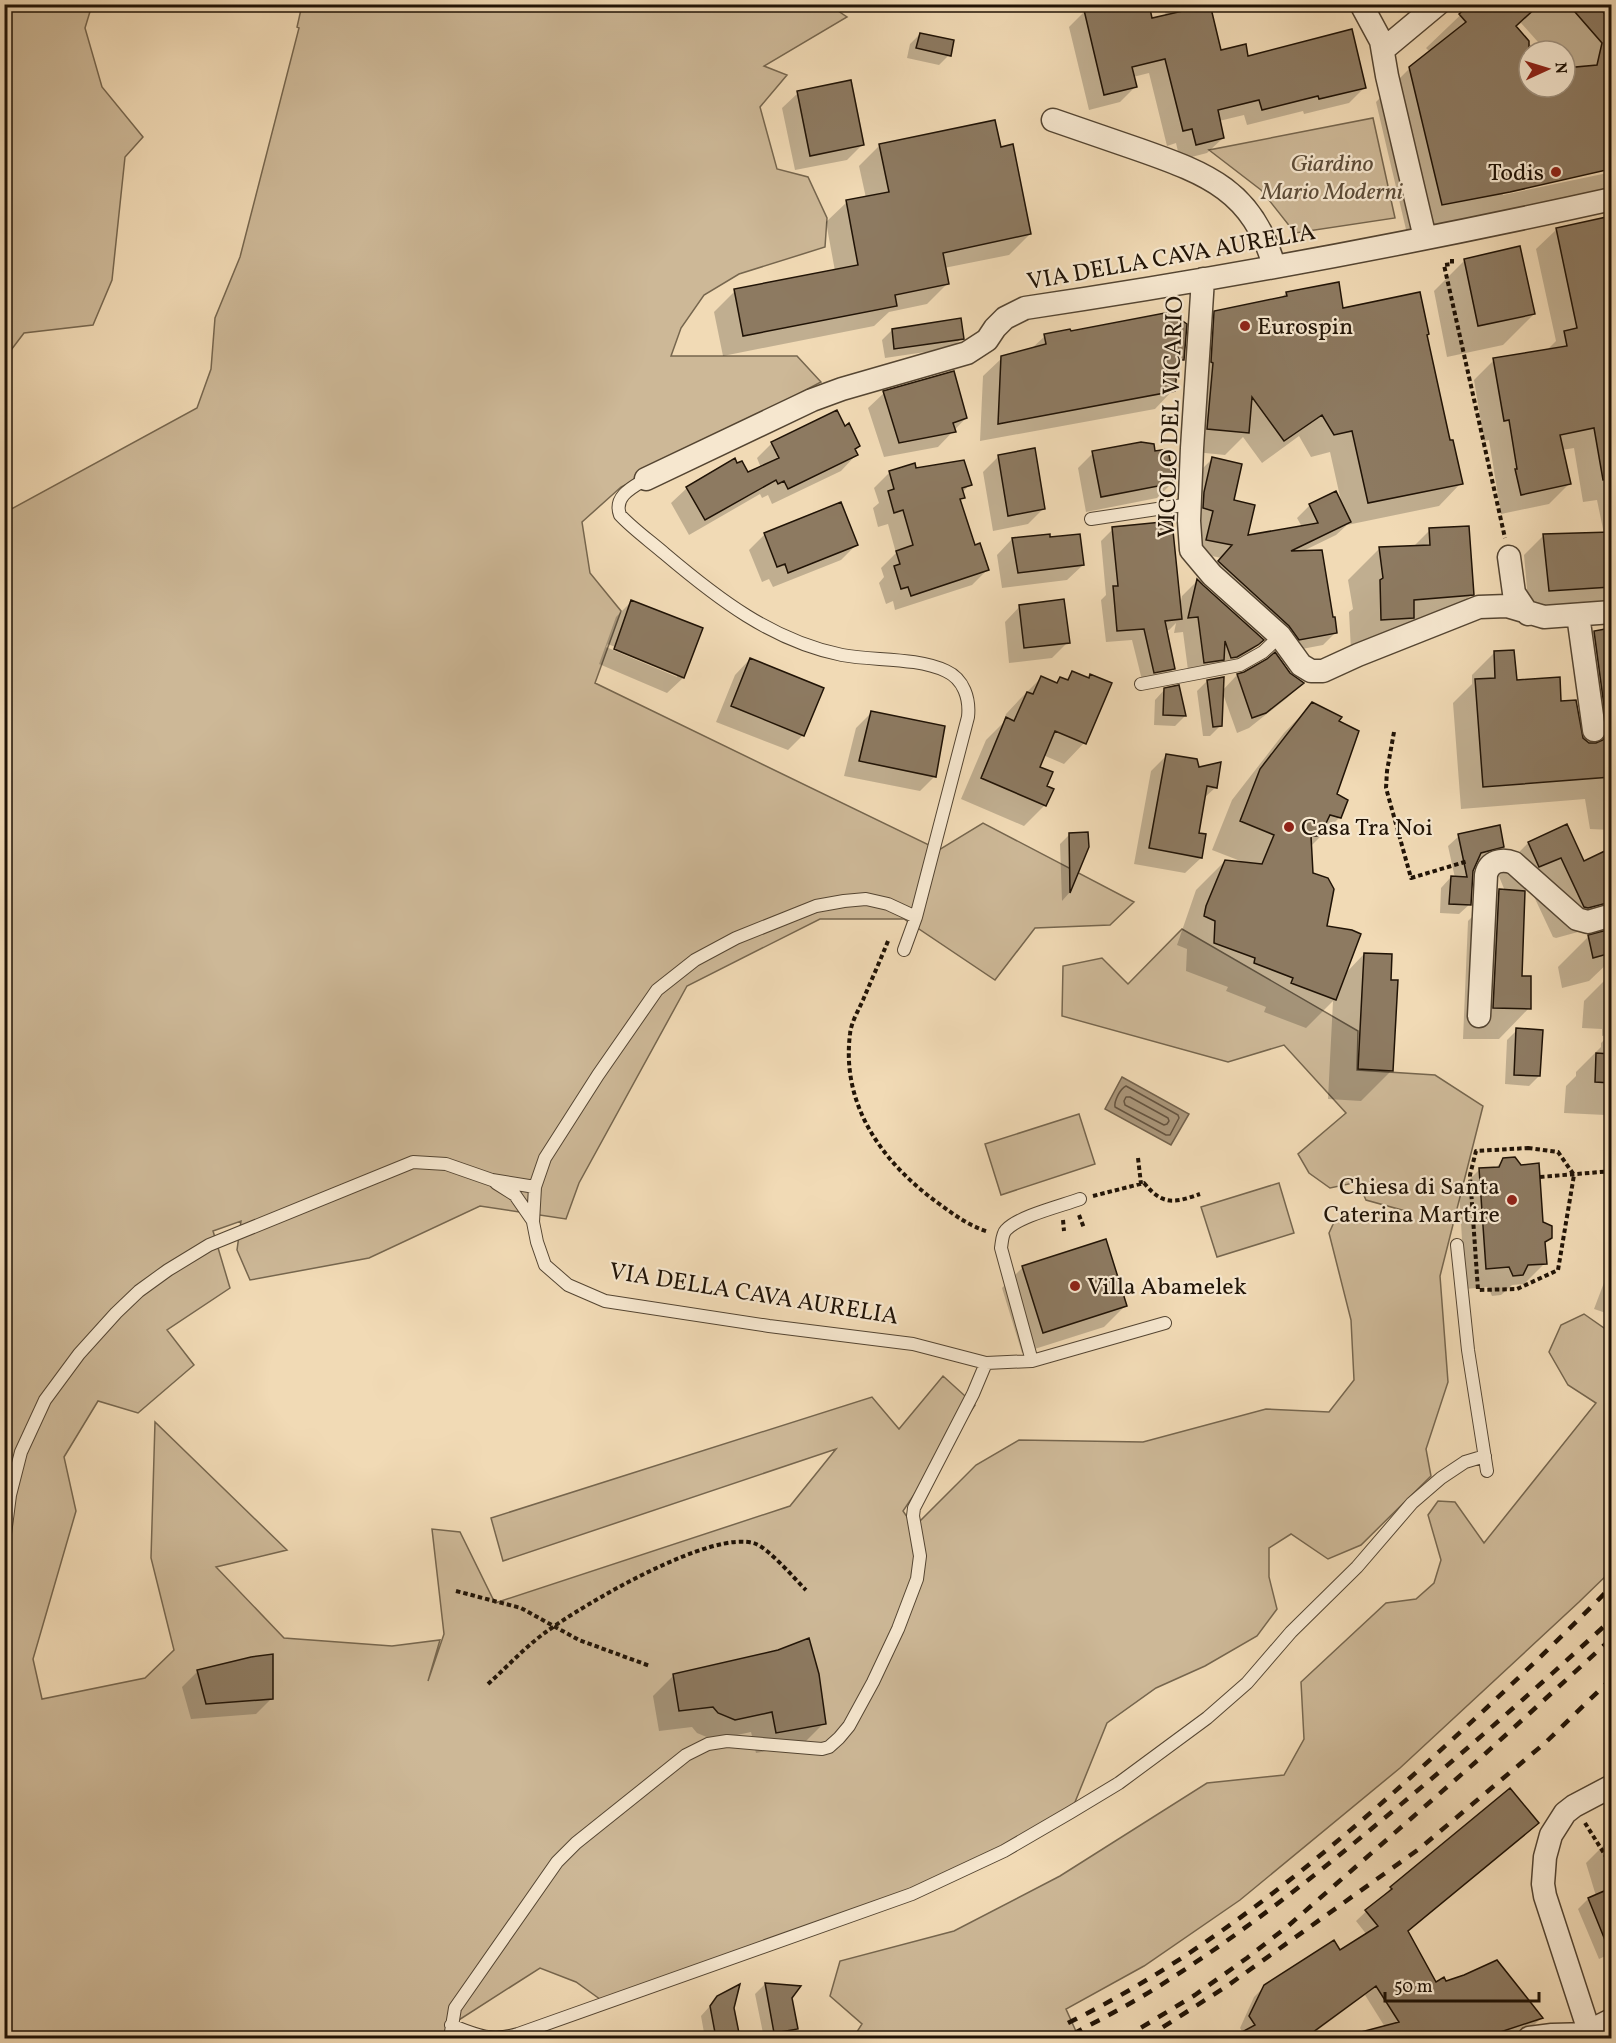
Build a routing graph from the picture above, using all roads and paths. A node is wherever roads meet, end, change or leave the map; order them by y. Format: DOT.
graph roads {
  1 [pos="1361,4"];
  2 [pos="1438,4"];
  3 [pos="1384,49"];
  4 [pos="1053,120"];
  5 [pos="1611,199"];
  6 [pos="1425,238"];
  7 [pos="1452,259"];
  8 [pos="1274,266"];
  9 [pos="1203,279"];
  10 [pos="646,478"];
  11 [pos="1190,504"];
  12 [pos="1091,519"];
  13 [pos="1504,534"];
  14 [pos="1509,557"];
  15 [pos="1611,612"];
  16 [pos="1528,614"];
  17 [pos="1578,615"];
  18 [pos="1280,636"];
  19 [pos="1141,684"];
  20 [pos="1594,730"];
  21 [pos="1394,732"];
  22 [pos="1469,861"];
  23 [pos="900,910"];
  24 [pos="1611,915"];
  25 [pos="916,917"];
  26 [pos="904,950"];
  27 [pos="1479,1016"];
  28 [pos="1138,1158"];
  29 [pos="1611,1171"];
  30 [pos="1574,1175"];
  31 [pos="1540,1178"];
  32 [pos="492,1180"];
  33 [pos="1141,1184"];
  34 [pos="535,1187"];
  35 [pos="1200,1194"];
  36 [pos="1080,1199"];
  37 [pos="1063,1219"];
  38 [pos="1080,1220"];
  39 [pos="533,1222"];
  40 [pos="1084,1228"];
  41 [pos="1064,1231"];
  42 [pos="1002,1236"];
  43 [pos="1457,1245"];
  44 [pos="1165,1323"];
  45 [pos="1032,1361"];
  46 [pos="986,1363"];
  47 [pos="1485,1456"];
  48 [pos="1487,1471"];
  49 [pos="4,1542"];
  50 [pos="806,1590"];
  51 [pos="456,1591"];
  52 [pos="553,1627"];
  53 [pos="650,1666"];
  54 [pos="488,1684"];
  55 [pos="1611,1786"];
  56 [pos="1592,1816"];
  57 [pos="1611,1866"];
  58 [pos="451,2025"];
  59 [pos="1594,2033"];
  60 [pos="450,2038"];
  61 [pos="1529,2038"];
  1 -- 3 [label="street"];
  2 -- 3 [label="street"];
  3 -- 6 [label="street"];
  4 -- 8 [label="street"];
  5 -- 6 [label="street, VIA DELLA CAVA AURELIA"];
  6 -- 8 [label="street, VIA DELLA CAVA AURELIA"];
  7 -- 13 [label="path"];
  8 -- 9 [label="street, VIA DELLA CAVA AURELIA"];
  9 -- 10 [label="street, VIA DELLA CAVA AURELIA"];
  9 -- 11 [label="street, VICOLO DEL VICARIO"];
  10 -- 25 [label="lane, VIA DELLA CAVA AURELIA"];
  11 -- 12 [label="lane"];
  11 -- 18 [label="street, VICOLO DEL VICARIO"];
  14 -- 16 [label="street"];
  15 -- 17 [label="street, VICOLO DEL VICARIO"];
  16 -- 17 [label="street, VICOLO DEL VICARIO"];
  16 -- 18 [label="street, VICOLO DEL VICARIO"];
  17 -- 20 [label="street"];
  18 -- 19 [label="lane"];
  21 -- 22 [label="path"];
  23 -- 25 [label="lane, VIA DELLA CAVA AURELIA"];
  23 -- 34 [label="lane, VIA DELLA CAVA AURELIA"];
  23 -- 42 [label="path"];
  24 -- 27 [label="street"];
  25 -- 26 [label="lane"];
  28 -- 33 [label="path"];
  29 -- 30 [label="path"];
  30 -- 30 [label="path"];
  30 -- 31 [label="path"];
  32 -- 34 [label="lane"];
  32 -- 39 [label="lane"];
  32 -- 49 [label="lane"];
  33 -- 35 [label="path"];
  33 -- 36 [label="path"];
  34 -- 39 [label="lane, VIA DELLA CAVA AURELIA"];
  36 -- 42 [label="lane"];
  37 -- 41 [label="path"];
  38 -- 40 [label="path"];
  39 -- 46 [label="lane, VIA DELLA CAVA AURELIA"];
  42 -- 45 [label="lane"];
  43 -- 47 [label="lane"];
  44 -- 45 [label="lane, VIA DELLA CAVA AURELIA"];
  45 -- 46 [label="lane, VIA DELLA CAVA AURELIA"];
  46 -- 58 [label="lane"];
  47 -- 48 [label="lane"];
  47 -- 58 [label="lane"];
  50 -- 52 [label="path"];
  51 -- 52 [label="path"];
  52 -- 53 [label="path"];
  52 -- 54 [label="path"];
  55 -- 59 [label="street"];
  56 -- 57 [label="path"];
  58 -- 60 [label="lane"];
  59 -- 61 [label="street"];
}
